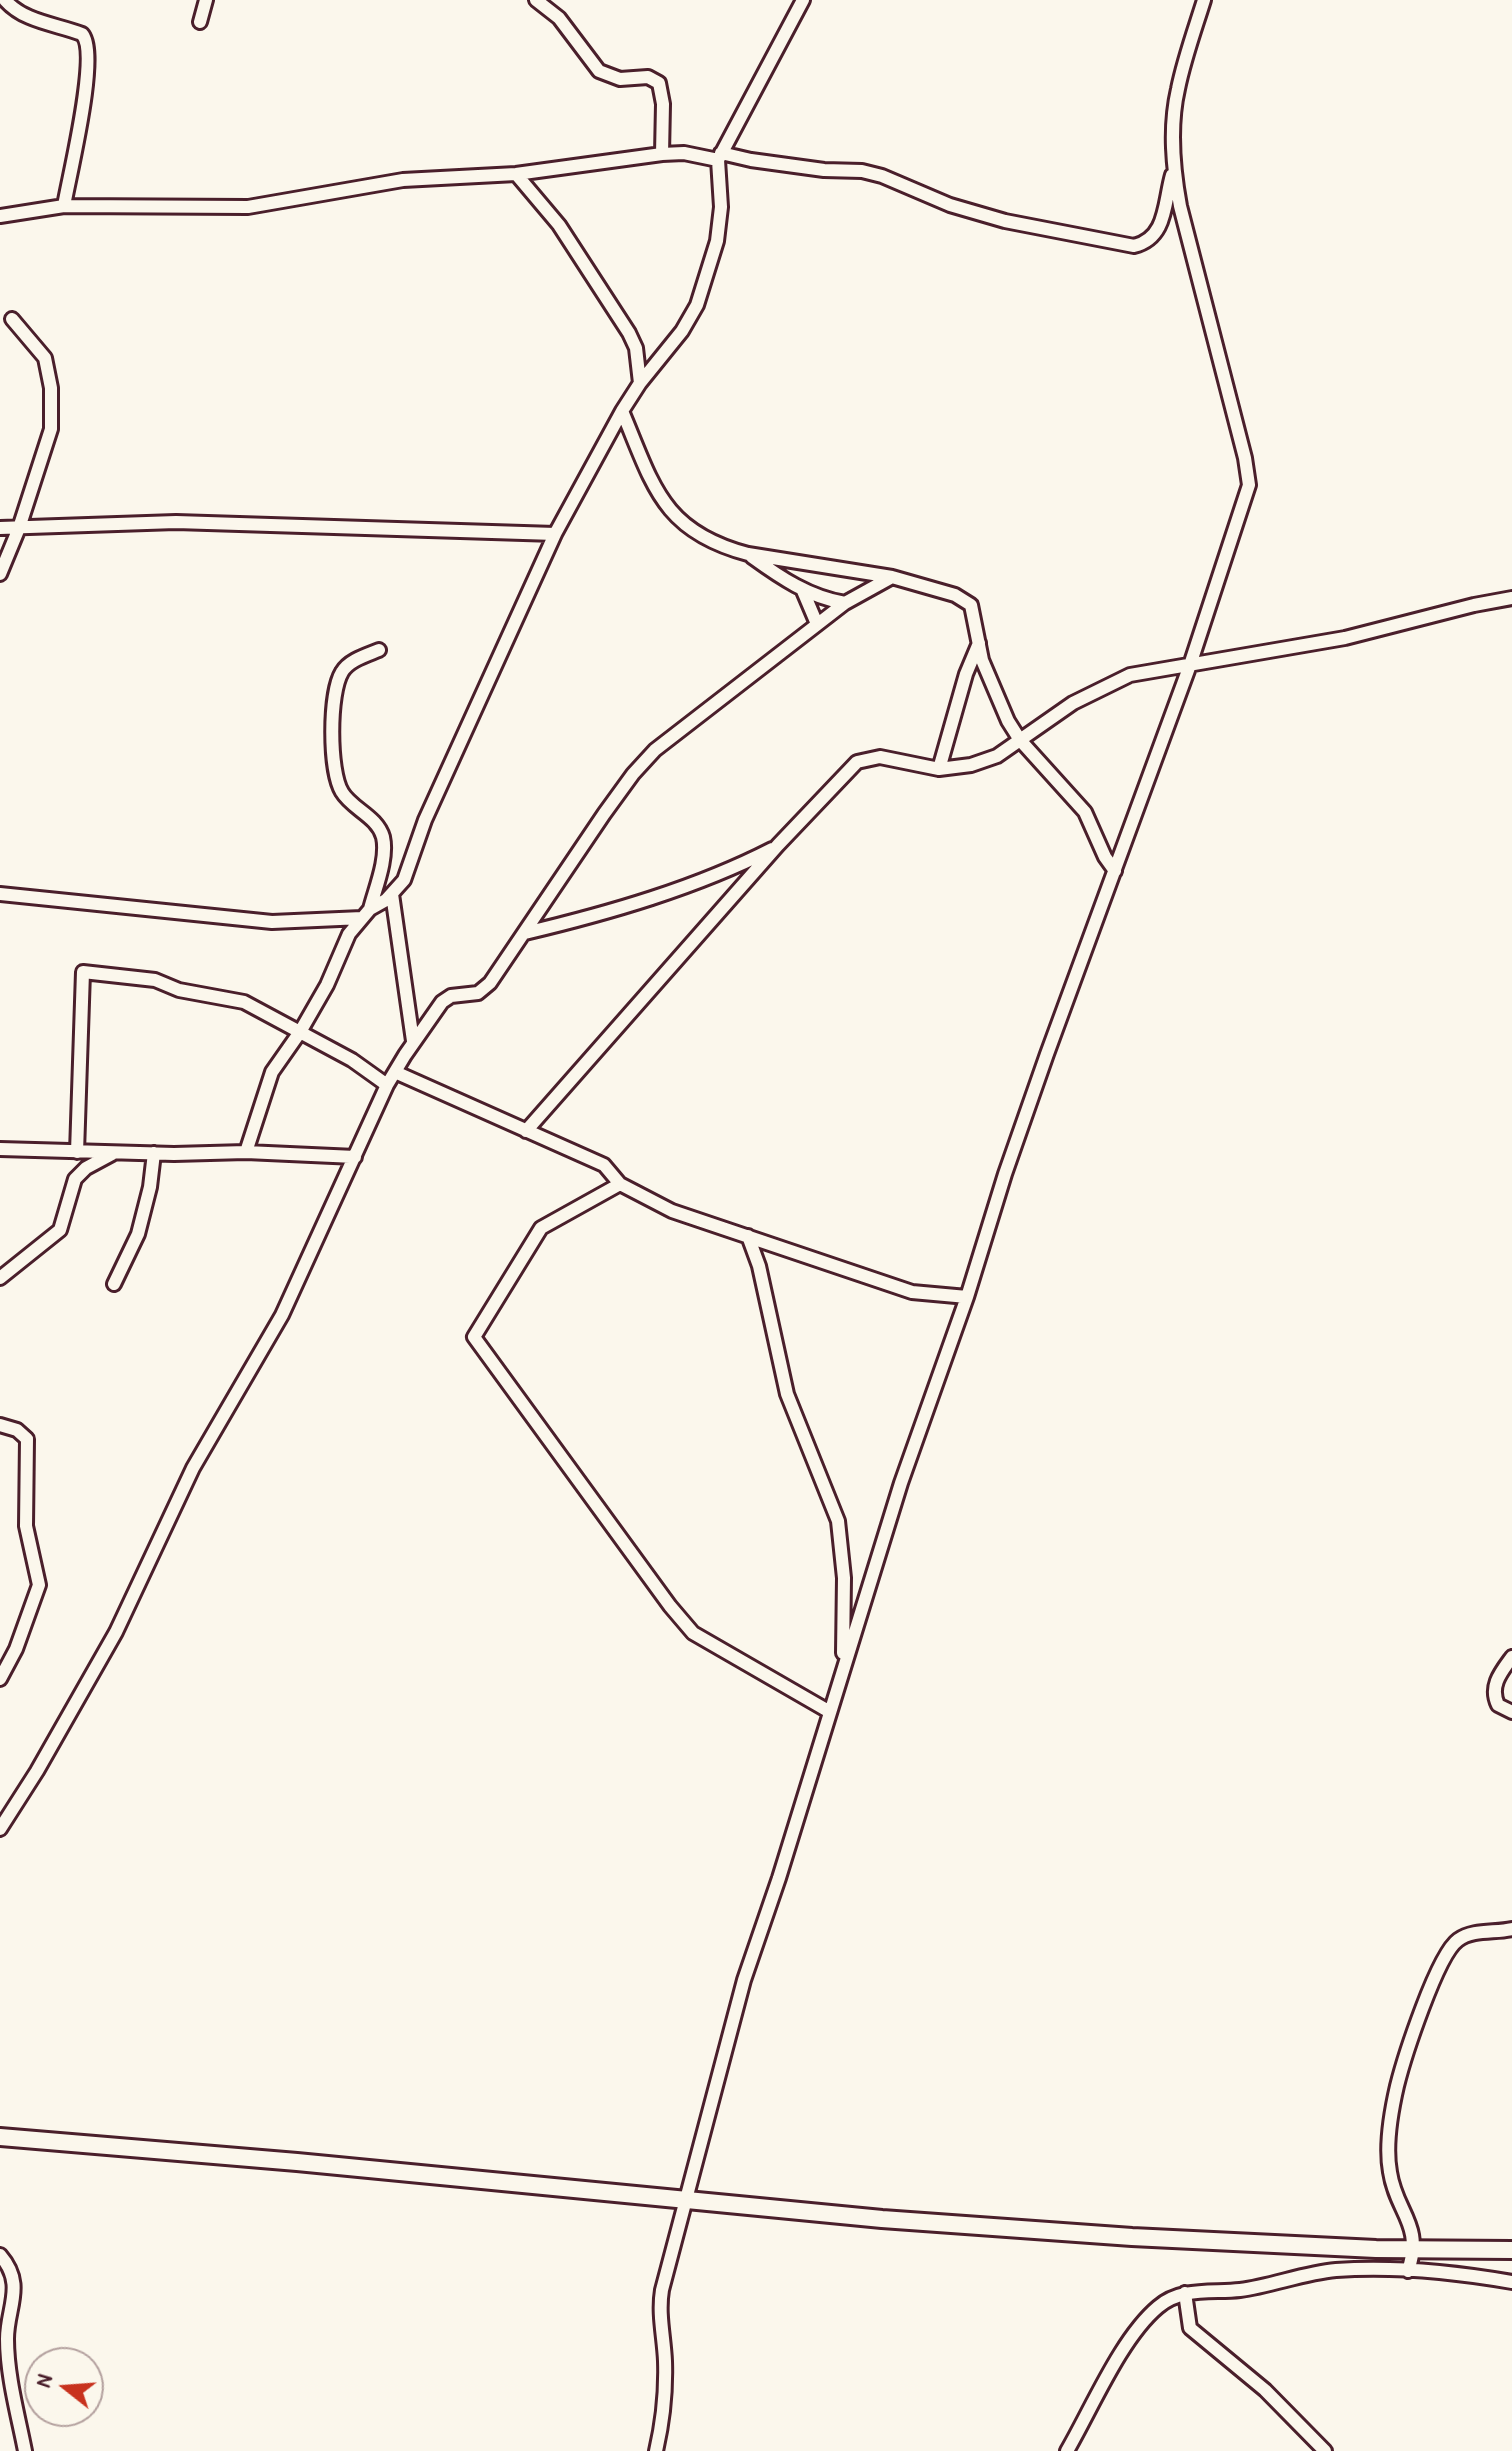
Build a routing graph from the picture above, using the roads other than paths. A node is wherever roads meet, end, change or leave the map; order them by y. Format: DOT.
graph roads {
  1 [pos="5,0"];
  2 [pos="206,0"];
  3 [pos="536,0"];
  4 [pos="803,0"];
  5 [pos="1204,0"];
  6 [pos="200,22"];
  7 [pos="662,154"];
  8 [pos="719,156"];
  9 [pos="1174,169"];
  10 [pos="516,174"];
  11 [pos="64,206"];
  12 [pos="0,216"];
  13 [pos="12,319"];
  14 [pos="640,383"];
  15 [pos="622,411"];
  16 [pos="0,528"];
  17 [pos="19,528"];
  18 [pos="555,534"];
  19 [pos="748,554"];
  20 [pos="0,574"];
  21 [pos="892,577"];
  22 [pos="803,591"];
  23 [pos="1512,598"];
  24 [pos="845,603"];
  25 [pos="817,624"];
  26 [pos="979,642"];
  27 [pos="379,650"];
  28 [pos="1190,665"];
  29 [pos="1020,740"];
  30 [pos="939,769"];
  31 [pos="778,845"];
  32 [pos="1115,871"];
  33 [pos="0,894"];
  34 [pos="392,894"];
  35 [pos="366,914"];
  36 [pos="525,933"];
  37 [pos="300,1032"];
  38 [pos="413,1041"];
  39 [pos="395,1072"];
  40 [pos="387,1085"];
  41 [pos="526,1131"];
  42 [pos="0,1149"];
  43 [pos="77,1152"];
  44 [pos="115,1152"];
  45 [pos="246,1152"];
  46 [pos="154,1153"];
  47 [pos="355,1157"];
  48 [pos="620,1184"];
  49 [pos="748,1236"];
  50 [pos="0,1278"];
  51 [pos="114,1284"];
  52 [pos="967,1297"];
  53 [pos="0,1425"];
  54 [pos="1512,1657"];
  55 [pos="842,1672"];
  56 [pos="0,1679"];
  57 [pos="830,1712"];
  58 [pos="1512,1712"];
  59 [pos="0,1829"];
  60 [pos="1512,1929"];
  61 [pos="0,2137"];
  62 [pos="687,2199"];
  63 [pos="1414,2250"];
  64 [pos="1512,2250"];
  65 [pos="0,2255"];
  66 [pos="1408,2271"];
  67 [pos="1512,2282"];
  68 [pos="1185,2293"];
  69 [pos="3,2339"];
  70 [pos="25,2451"];
  71 [pos="656,2451"];
  72 [pos="1067,2451"];
  73 [pos="1325,2451"];
  1 -- 11 [label="street"];
  2 -- 6 [label="street"];
  3 -- 7 [label="street"];
  4 -- 8 [label="street"];
  5 -- 9 [label="street"];
  7 -- 8 [label="street"];
  7 -- 10 [label="street"];
  8 -- 9 [label="street"];
  8 -- 14 [label="street"];
  9 -- 28 [label="street"];
  10 -- 11 [label="street"];
  10 -- 14 [label="street"];
  11 -- 12 [label="street"];
  13 -- 17 [label="street"];
  14 -- 15 [label="street"];
  15 -- 18 [label="street"];
  15 -- 19 [label="street"];
  16 -- 17 [label="street"];
  17 -- 18 [label="street"];
  17 -- 20 [label="street"];
  18 -- 34 [label="street"];
  19 -- 21 [label="street"];
  19 -- 22 [label="street"];
  21 -- 24 [label="street"];
  21 -- 26 [label="street"];
  22 -- 24 [label="street"];
  22 -- 25 [label="street"];
  23 -- 28 [label="street"];
  24 -- 25 [label="street"];
  25 -- 36 [label="street"];
  26 -- 29 [label="street"];
  26 -- 30 [label="street"];
  27 -- 35 [label="street"];
  28 -- 29 [label="street"];
  28 -- 32 [label="street"];
  29 -- 30 [label="street"];
  29 -- 32 [label="street"];
  30 -- 31 [label="street"];
  31 -- 36 [label="street"];
  31 -- 41 [label="street"];
  32 -- 52 [label="street"];
  33 -- 35 [label="street"];
  34 -- 35 [label="street"];
  34 -- 38 [label="street"];
  35 -- 37 [label="street"];
  36 -- 38 [label="street"];
  37 -- 40 [label="street"];
  37 -- 43 [label="street"];
  37 -- 45 [label="street"];
  38 -- 39 [label="street"];
  39 -- 40 [label="street"];
  39 -- 41 [label="street"];
  40 -- 47 [label="street"];
  41 -- 48 [label="street"];
  42 -- 43 [label="street"];
  43 -- 44 [label="street"];
  44 -- 46 [label="street"];
  44 -- 50 [label="street"];
  45 -- 46 [label="street"];
  45 -- 47 [label="street"];
  46 -- 51 [label="street"];
  47 -- 59 [label="street"];
  48 -- 49 [label="street"];
  48 -- 57 [label="street"];
  49 -- 52 [label="street"];
  49 -- 55 [label="street"];
  52 -- 55 [label="street"];
  53 -- 56 [label="street"];
  54 -- 58 [label="street"];
  55 -- 57 [label="street"];
  57 -- 62 [label="street"];
  60 -- 63 [label="street"];
  61 -- 62 [label="street"];
  62 -- 63 [label="street"];
  62 -- 71 [label="street"];
  63 -- 64 [label="street"];
  63 -- 66 [label="street"];
  65 -- 69 [label="street"];
  66 -- 67 [label="street"];
  66 -- 68 [label="street"];
  68 -- 72 [label="street"];
  68 -- 73 [label="street"];
  69 -- 70 [label="street"];
}
